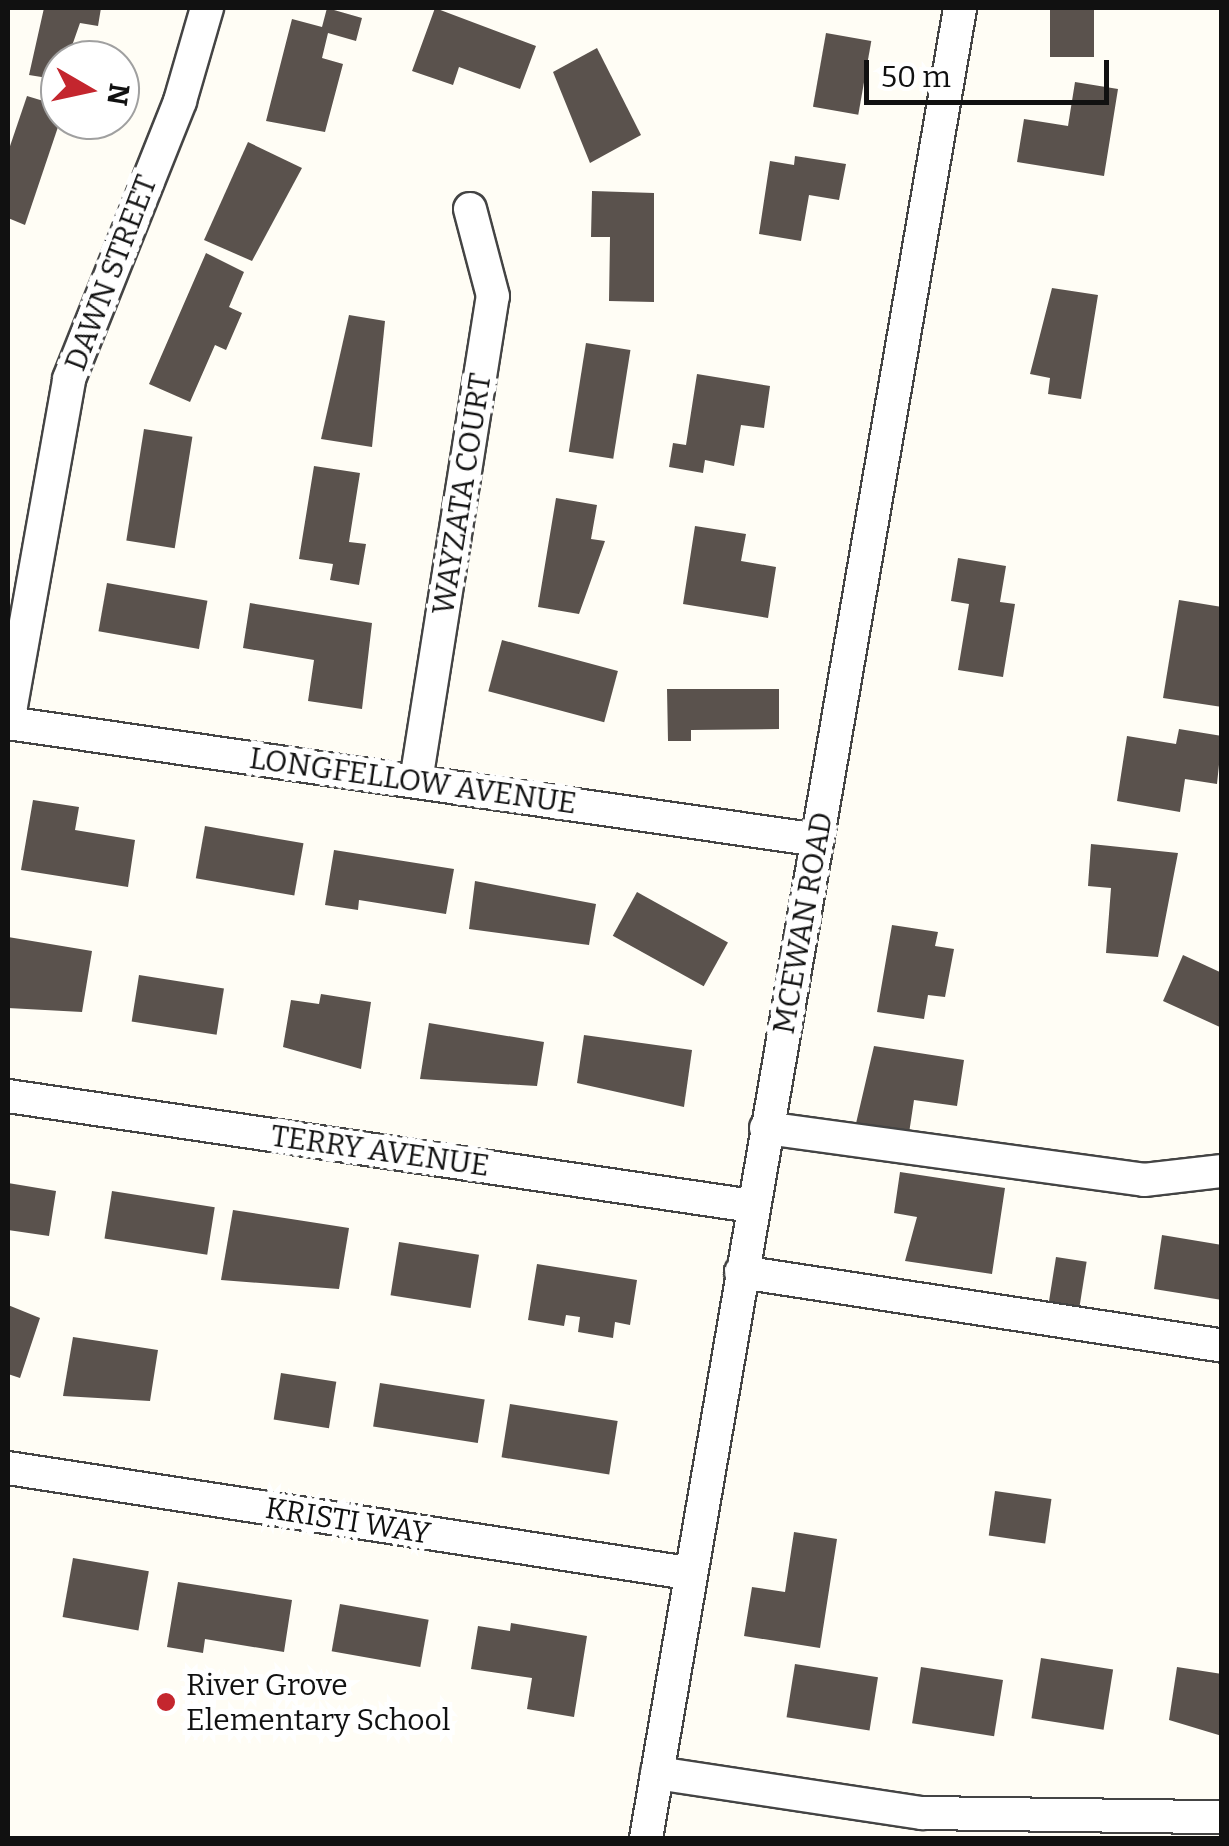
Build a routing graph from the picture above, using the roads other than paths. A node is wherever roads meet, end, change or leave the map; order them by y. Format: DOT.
graph roads {
  1 [pos="207,8"];
  2 [pos="960,8"];
  3 [pos="470,208"];
  4 [pos="8,723"];
  5 [pos="416,781"];
  6 [pos="818,840"];
  7 [pos="8,1096"];
  8 [pos="766,1128"];
  9 [pos="1222,1171"];
  10 [pos="752,1206"];
  11 [pos="741,1272"];
  12 [pos="1222,1346"];
  13 [pos="8,1468"];
  14 [pos="688,1573"];
  15 [pos="657,1773"];
  16 [pos="1222,1818"];
  17 [pos="646,1838"];
  1 -- 4 [label="street, DAWN STREET"];
  2 -- 6 [label="street, MCEWAN ROAD"];
  3 -- 5 [label="street, WAYZATA COURT"];
  4 -- 5 [label="street, LONGFELLOW AVENUE"];
  5 -- 6 [label="street, LONGFELLOW AVENUE"];
  6 -- 8 [label="street, MCEWAN ROAD"];
  7 -- 10 [label="street, TERRY AVENUE"];
  8 -- 9 [label="street"];
  8 -- 10 [label="street, MCEWAN ROAD"];
  10 -- 11 [label="street, MCEWAN ROAD"];
  11 -- 12 [label="street"];
  11 -- 14 [label="street, MCEWAN ROAD"];
  13 -- 14 [label="street, KRISTI WAY"];
  14 -- 15 [label="street, MCEWAN ROAD"];
  15 -- 16 [label="street"];
  15 -- 17 [label="street, MCEWAN ROAD"];
}
